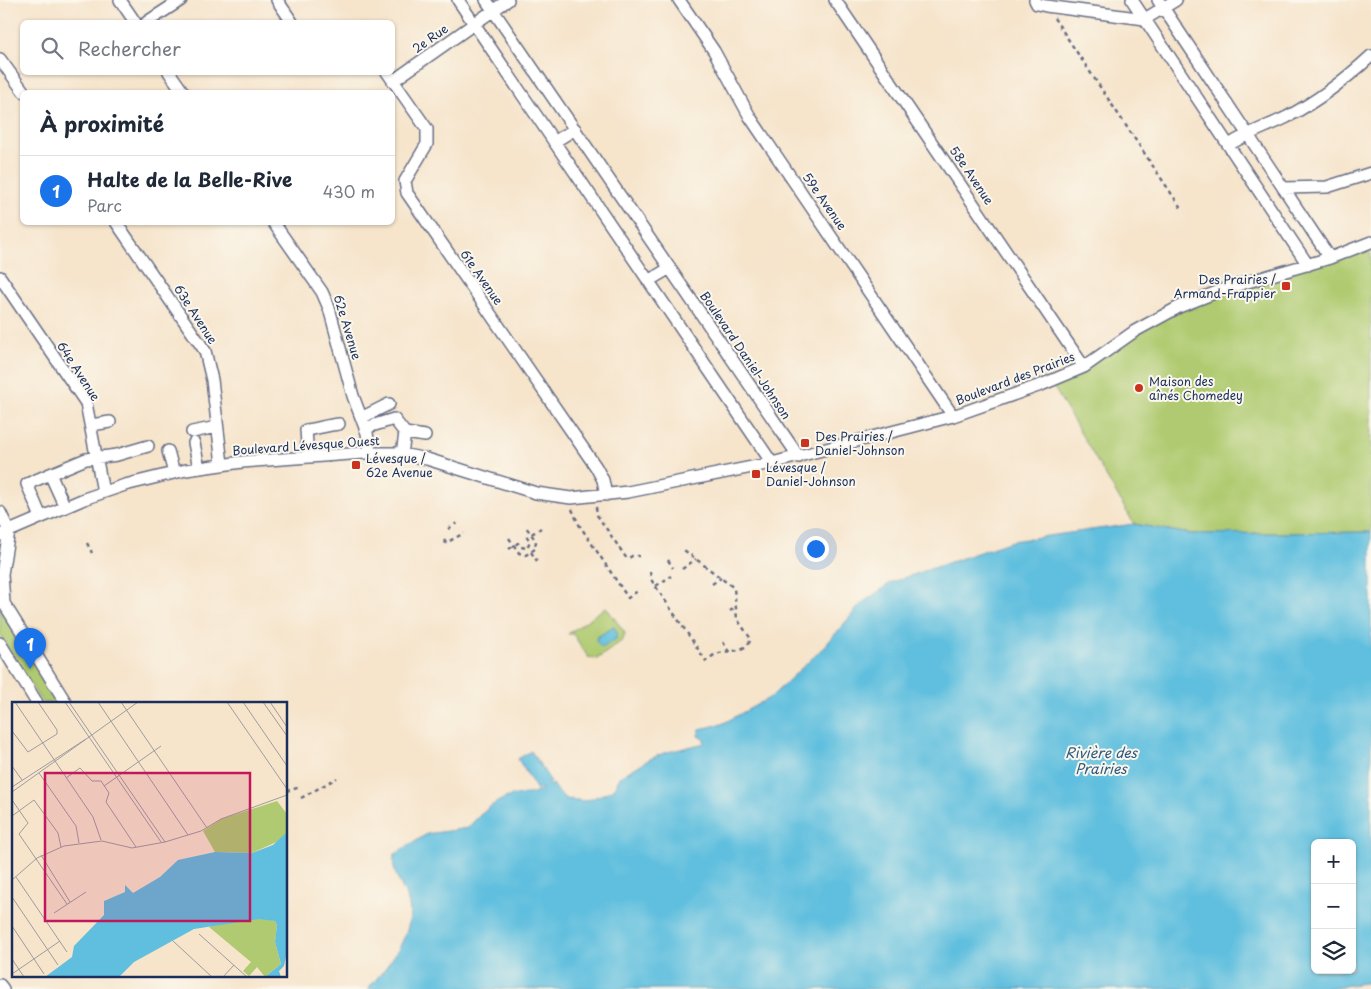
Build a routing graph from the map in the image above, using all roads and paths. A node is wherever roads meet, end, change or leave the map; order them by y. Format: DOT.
graph roads {
  1 [pos="120,0"];
  2 [pos="181,0"];
  3 [pos="277,0"];
  4 [pos="458,0"];
  5 [pos="486,0"];
  6 [pos="508,0"];
  7 [pos="679,0"];
  8 [pos="835,0"];
  9 [pos="1035,0"];
  10 [pos="1132,0"];
  11 [pos="1176,0"];
  12 [pos="1161,4"];
  13 [pos="1046,6"];
  14 [pos="493,10"];
  15 [pos="1145,19"];
  16 [pos="134,20"];
  17 [pos="150,20"];
  18 [pos="291,20"];
  19 [pos="474,24"];
  20 [pos="1371,56"];
  21 [pos="0,59"];
  22 [pos="395,74"];
  23 [pos="171,75"];
  24 [pos="390,77"];
  25 [pos="23,90"];
  26 [pos="182,90"];
  27 [pos="575,130"];
  28 [pos="1247,133"];
  29 [pos="554,142"];
  30 [pos="1229,146"];
  31 [pos="1371,173"];
  32 [pos="1283,188"];
  33 [pos="1181,208"];
  34 [pos="118,225"];
  35 [pos="275,225"];
  36 [pos="1371,242"];
  37 [pos="1330,258"];
  38 [pos="1308,265"];
  39 [pos="670,268"];
  40 [pos="0,278"];
  41 [pos="648,281"];
  42 [pos="1084,367"];
  43 [pos="389,404"];
  44 [pos="953,416"];
  45 [pos="110,422"];
  46 [pos="363,423"];
  47 [pos="339,424"];
  48 [pos="91,425"];
  49 [pos="217,428"];
  50 [pos="405,433"];
  51 [pos="425,436"];
  52 [pos="148,446"];
  53 [pos="168,452"];
  54 [pos="370,452"];
  55 [pos="402,454"];
  56 [pos="95,457"];
  57 [pos="308,457"];
  58 [pos="799,457"];
  59 [pos="772,463"];
  60 [pos="222,464"];
  61 [pos="199,468"];
  62 [pos="174,472"];
  63 [pos="50,474"];
  64 [pos="678,481"];
  65 [pos="103,492"];
  66 [pos="606,495"];
  67 [pos="65,507"];
  68 [pos="596,507"];
  69 [pos="571,508"];
  70 [pos="0,512"];
  71 [pos="41,518"];
  72 [pos="457,523"];
  73 [pos="526,527"];
  74 [pos="541,528"];
  75 [pos="448,529"];
  76 [pos="5,533"];
  77 [pos="464,533"];
  78 [pos="532,534"];
  79 [pos="509,538"];
  80 [pos="444,540"];
  81 [pos="87,543"];
  82 [pos="514,546"];
  83 [pos="509,549"];
  84 [pos="684,550"];
  85 [pos="530,552"];
  86 [pos="92,553"];
  87 [pos="639,556"];
  88 [pos="696,559"];
  89 [pos="668,560"];
  90 [pos="537,561"];
  91 [pos="673,568"];
  92 [pos="682,569"];
  93 [pos="650,572"];
  94 [pos="671,576"];
  95 [pos="721,578"];
  96 [pos="712,584"];
  97 [pos="656,586"];
  98 [pos="639,590"];
  99 [pos="2,600"];
  100 [pos="736,607"];
  101 [pos="730,611"];
  102 [pos="723,642"];
  103 [pos="0,643"];
  104 [pos="704,649"];
  105 [pos="700,652"];
  106 [pos="729,652"];
  107 [pos="36,702"];
  108 [pos="65,702"];
  109 [pos="337,778"];
  110 [pos="301,787"];
  111 [pos="288,790"];
  112 [pos="302,798"];
  113 [pos="0,985"];
  114 [pos="2,989"];
  1 -- 16 [label="street"];
  2 -- 17 [label="street"];
  3 -- 18 [label="street"];
  4 -- 19 [label="street"];
  5 -- 14 [label="street, Boulevard Daniel-Johnson"];
  6 -- 14 [label="street, 2e Rue"];
  7 -- 44 [label="street, 59e Avenue"];
  8 -- 42 [label="street, 58e Avenue"];
  9 -- 13 [label="street"];
  10 -- 15 [label="street"];
  11 -- 12 [label="street"];
  12 -- 15 [label="street"];
  12 -- 28 [label="street"];
  13 -- 15 [label="street"];
  13 -- 33 [label="path"];
  14 -- 19 [label="street, 2e Rue"];
  14 -- 27 [label="street, Boulevard Daniel-Johnson"];
  15 -- 30 [label="street"];
  19 -- 22 [label="street, 2e Rue"];
  19 -- 29 [label="street"];
  20 -- 28 [label="street"];
  21 -- 25 [label="street"];
  23 -- 26 [label="street"];
  24 -- 66 [label="street, 61e Avenue"];
  27 -- 29 [label="street"];
  27 -- 39 [label="street, Boulevard Daniel-Johnson"];
  28 -- 30 [label="street"];
  28 -- 32 [label="street"];
  29 -- 41 [label="street"];
  30 -- 38 [label="street"];
  31 -- 32 [label="street"];
  32 -- 37 [label="street"];
  34 -- 49 [label="street, 63e Avenue"];
  35 -- 46 [label="street, 62e Avenue"];
  36 -- 37 [label="street, Boulevard des Prairies"];
  37 -- 38 [label="street, Boulevard des Prairies"];
  38 -- 42 [label="street, Boulevard des Prairies"];
  39 -- 41 [label="street"];
  39 -- 58 [label="street, Boulevard Daniel-Johnson"];
  40 -- 48 [label="street, 64e Avenue"];
  41 -- 59 [label="street"];
  42 -- 44 [label="street, Boulevard des Prairies"];
  43 -- 46 [label="street"];
  44 -- 58 [label="street, Boulevard des Prairies"];
  45 -- 48 [label="street"];
  46 -- 50 [label="street"];
  46 -- 54 [label="street, 62e Avenue"];
  47 -- 57 [label="street"];
  48 -- 56 [label="street, 64e Avenue"];
  49 -- 60 [label="street, 63e Avenue"];
  49 -- 61 [label="street"];
  50 -- 51 [label="street"];
  50 -- 55 [label="street"];
  52 -- 56 [label="street"];
  53 -- 62 [label="street"];
  54 -- 55 [label="street, Boulevard Lévesque Ouest"];
  54 -- 57 [label="street, Boulevard Lévesque Ouest"];
  55 -- 66 [label="street, Boulevard Lévesque Ouest"];
  56 -- 63 [label="street"];
  56 -- 65 [label="street, 64e Avenue"];
  57 -- 60 [label="street, Boulevard Lévesque Ouest"];
  58 -- 59 [label="street, Boulevard des Prairies"];
  59 -- 64 [label="street, Boulevard des Prairies"];
  60 -- 61 [label="street, Boulevard Lévesque Ouest"];
  61 -- 62 [label="street, Boulevard Lévesque Ouest"];
  62 -- 65 [label="street, Boulevard Lévesque Ouest"];
  63 -- 67 [label="street"];
  63 -- 71 [label="street"];
  64 -- 66 [label="street, Boulevard Lévesque Ouest"];
  65 -- 67 [label="street, Boulevard Lévesque Ouest"];
  67 -- 71 [label="street, Boulevard Lévesque Ouest"];
  68 -- 87 [label="path"];
  69 -- 98 [label="path"];
  70 -- 76 [label="street"];
  71 -- 76 [label="street, Boulevard Lévesque Ouest"];
  72 -- 75 [label="path"];
  73 -- 78 [label="path"];
  74 -- 78 [label="path"];
  76 -- 99 [label="street"];
  77 -- 80 [label="path"];
  78 -- 82 [label="path"];
  78 -- 85 [label="path"];
  79 -- 82 [label="path"];
  81 -- 86 [label="path"];
  82 -- 83 [label="path"];
  82 -- 85 [label="path"];
  84 -- 88 [label="path"];
  85 -- 90 [label="path"];
  88 -- 92 [label="path"];
  88 -- 95 [label="path"];
  89 -- 91 [label="path"];
  93 -- 97 [label="path"];
  94 -- 97 [label="path"];
  95 -- 96 [label="path"];
  95 -- 100 [label="path"];
  97 -- 105 [label="path"];
  99 -- 108 [label="street"];
  100 -- 101 [label="path"];
  100 -- 106 [label="path"];
  102 -- 106 [label="path"];
  103 -- 107 [label="street"];
  104 -- 105 [label="path"];
  105 -- 106 [label="path"];
  109 -- 112 [label="path"];
  110 -- 111 [label="path"];
  113 -- 114 [label="street"];
}
